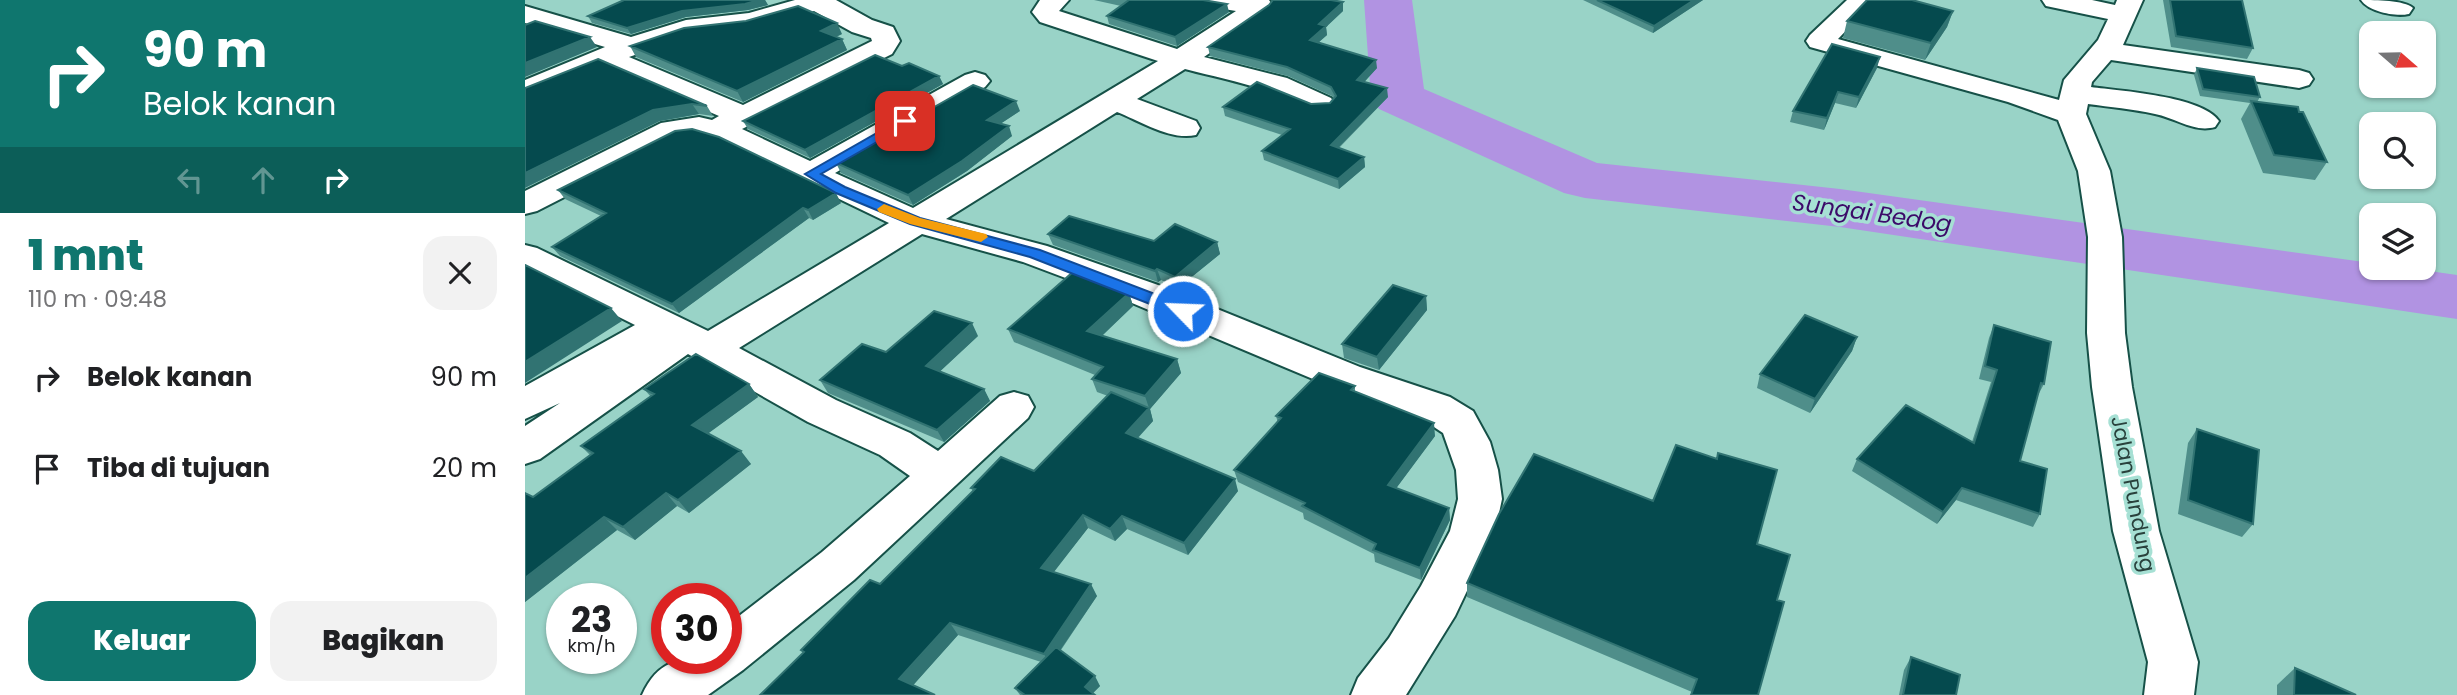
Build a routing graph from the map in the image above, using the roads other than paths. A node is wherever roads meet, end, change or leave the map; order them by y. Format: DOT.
graph roads {
  1 [pos="543,0"];
  2 [pos="757,0"];
  3 [pos="1056,0"];
  4 [pos="1215,0"];
  5 [pos="1862,0"];
  6 [pos="2055,0"];
  7 [pos="2374,0"];
  8 [pos="817,1"];
  9 [pos="1263,3"];
  10 [pos="2128,8"];
  11 [pos="2400,8"];
  12 [pos="525,12"];
  13 [pos="686,28"];
  14 [pos="2104,51"];
  15 [pos="618,52"];
  16 [pos="1179,60"];
  17 [pos="2299,79"];
  18 [pos="975,81"];
  19 [pos="525,91"];
  20 [pos="1114,100"];
  21 [pos="1320,104"];
  22 [pos="2073,104"];
  23 [pos="2204,121"];
  24 [pos="730,123"];
  25 [pos="1185,128"];
  26 [pos="811,174"];
  27 [pos="525,204"];
  28 [pos="915,221"];
  29 [pos="525,256"];
  30 [pos="687,336"];
  31 [pos="525,404"];
  32 [pos="1014,407"];
  33 [pos="525,448"];
  34 [pos="941,474"];
  35 [pos="742,642"];
  36 [pos="700,674"];
  37 [pos="677,692"];
  38 [pos="1376,695"];
  39 [pos="2169,695"];
  1 -- 12 [label="street"];
  2 -- 13 [label="street"];
  3 -- 16 [label="street"];
  4 -- 9 [label="street"];
  5 -- 22 [label="street"];
  6 -- 10 [label="street"];
  7 -- 11 [label="street"];
  8 -- 13 [label="street"];
  8 -- 24 [label="street"];
  9 -- 16 [label="street"];
  10 -- 14 [label="street"];
  12 -- 15 [label="street"];
  13 -- 15 [label="street"];
  14 -- 17 [label="street"];
  14 -- 22 [label="street"];
  15 -- 19 [label="street"];
  15 -- 24 [label="street"];
  16 -- 20 [label="street"];
  16 -- 21 [label="street"];
  18 -- 26 [label="street"];
  20 -- 25 [label="street"];
  20 -- 28 [label="street"];
  22 -- 23 [label="street"];
  22 -- 39 [label="street, Jalan Pundung"];
  24 -- 26 [label="street"];
  24 -- 27 [label="street"];
  26 -- 28 [label="street"];
  28 -- 30 [label="street"];
  28 -- 38 [label="street"];
  29 -- 30 [label="street"];
  30 -- 31 [label="street"];
  30 -- 33 [label="street"];
  30 -- 34 [label="street"];
  32 -- 34 [label="street"];
  34 -- 35 [label="street"];
  36 -- 37 [label="street"];
}
